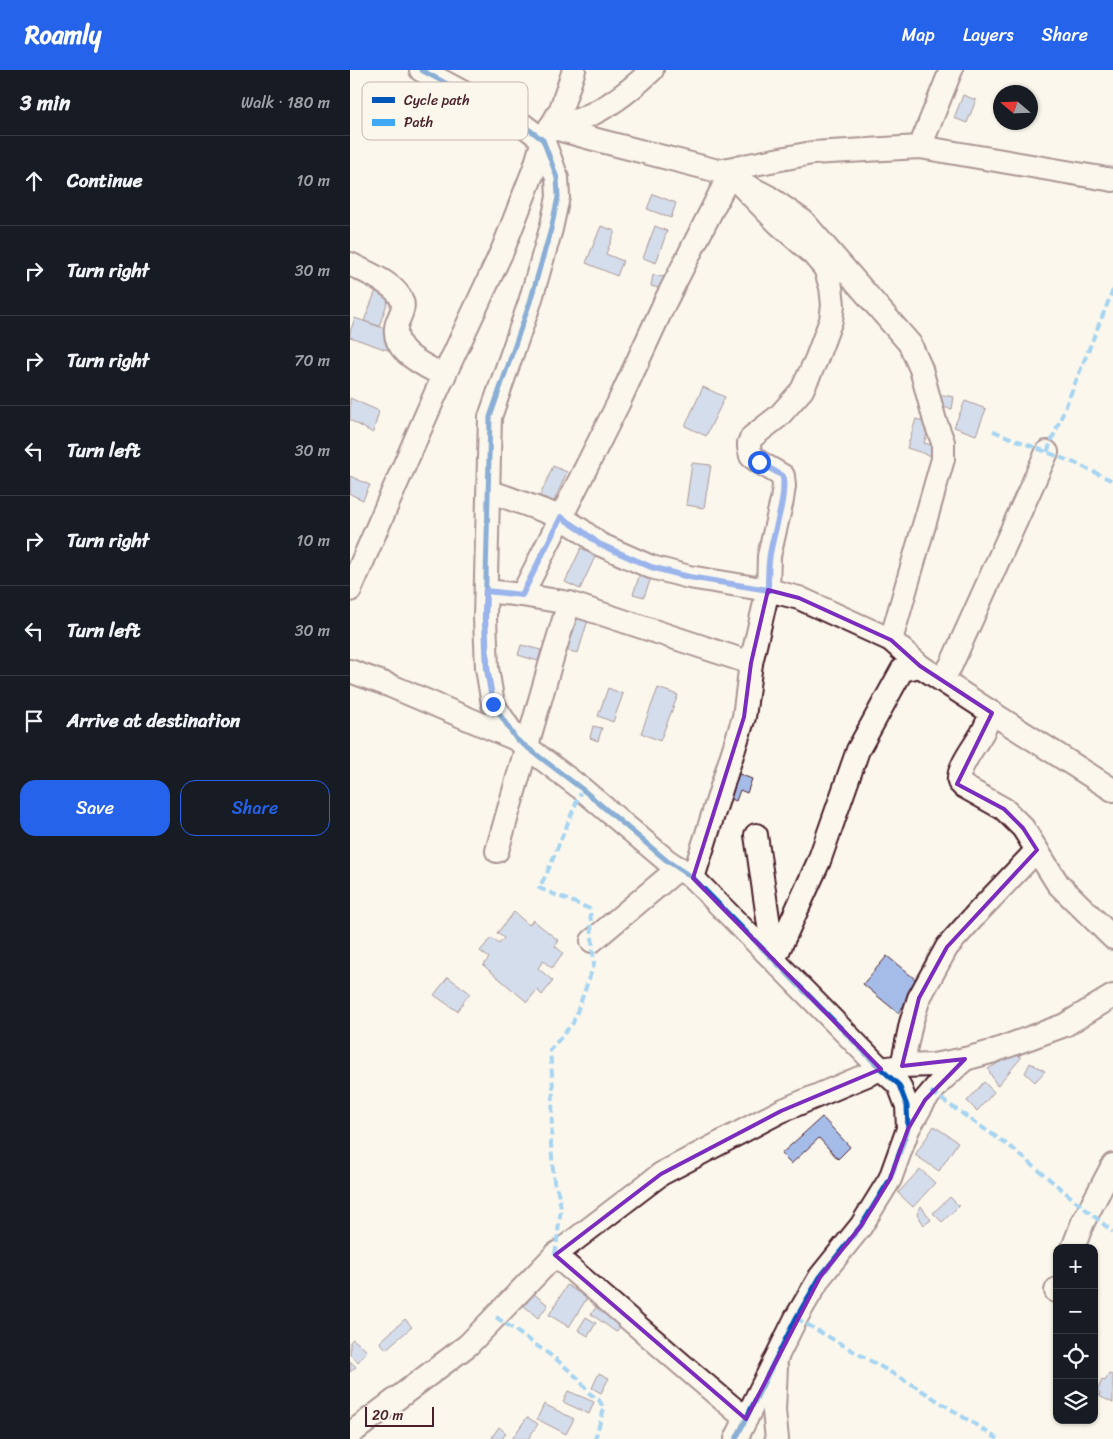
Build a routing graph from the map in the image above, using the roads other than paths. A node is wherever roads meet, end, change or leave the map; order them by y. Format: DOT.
graph roads {
  1 [pos="421,70"];
  2 [pos="574,70"];
  3 [pos="652,70"];
  4 [pos="951,70"];
  5 [pos="444,82"];
  6 [pos="528,126"];
  7 [pos="546,133"];
  8 [pos="920,148"];
  9 [pos="728,176"];
  10 [pos="1113,180"];
  11 [pos="350,264"];
  12 [pos="444,376"];
  13 [pos="1047,452"];
  14 [pos="489,491"];
  15 [pos="561,517"];
  16 [pos="350,590"];
  17 [pos="768,590"];
  18 [pos="486,591"];
  19 [pos="522,595"];
  20 [pos="569,603"];
  21 [pos="891,640"];
  22 [pos="751,664"];
  23 [pos="920,666"];
  24 [pos="350,671"];
  25 [pos="942,680"];
  26 [pos="992,713"];
  27 [pos="521,743"];
  28 [pos="1113,790"];
  29 [pos="756,835"];
  30 [pos="1037,850"];
  31 [pos="497,851"];
  32 [pos="686,873"];
  33 [pos="1113,938"];
  34 [pos="592,942"];
  35 [pos="774,960"];
  36 [pos="1113,996"];
  37 [pos="965,1059"];
  38 [pos="891,1067"];
  39 [pos="908,1129"];
  40 [pos="1113,1165"];
  41 [pos="1075,1244"];
  42 [pos="554,1255"];
  43 [pos="777,1355"];
  44 [pos="746,1418"];
  45 [pos="350,1434"];
  46 [pos="736,1439"];
  47 [pos="777,1439"];
  1 -- 5 [label="street"];
  2 -- 7 [label="street"];
  3 -- 7 [label="street"];
  4 -- 8 [label="street"];
  6 -- 7 [label="street"];
  7 -- 9 [label="street"];
  7 -- 12 [label="street"];
  7 -- 14 [label="street"];
  8 -- 9 [label="street"];
  8 -- 10 [label="street"];
  9 -- 15 [label="street"];
  9 -- 17 [label="street"];
  9 -- 21 [label="street"];
  11 -- 12 [label="street"];
  12 -- 16 [label="street"];
  13 -- 25 [label="street"];
  14 -- 15 [label="street"];
  14 -- 18 [label="street"];
  15 -- 17 [label="street"];
  15 -- 19 [label="street"];
  17 -- 21 [label="street"];
  17 -- 22 [label="street"];
  18 -- 19 [label="street"];
  18 -- 27 [label="street"];
  19 -- 20 [label="street"];
  20 -- 22 [label="street"];
  20 -- 27 [label="street"];
  21 -- 23 [label="street"];
  22 -- 32 [label="street"];
  23 -- 25 [label="street"];
  23 -- 35 [label="street"];
  24 -- 27 [label="street"];
  25 -- 26 [label="street"];
  26 -- 28 [label="street"];
  26 -- 30 [label="street"];
  27 -- 31 [label="street"];
  27 -- 32 [label="street"];
  29 -- 35 [label="street"];
  30 -- 33 [label="street"];
  30 -- 38 [label="street"];
  32 -- 34 [label="street"];
  32 -- 35 [label="street"];
  35 -- 38 [label="street"];
  36 -- 37 [label="street"];
  37 -- 38 [label="street"];
  37 -- 39 [label="street"];
  38 -- 39 [label="street"];
  38 -- 42 [label="street"];
  39 -- 43 [label="street"];
  40 -- 41 [label="street"];
  42 -- 44 [label="street"];
  42 -- 45 [label="street"];
  43 -- 44 [label="street"];
  43 -- 47 [label="street"];
  44 -- 46 [label="street"];
}
